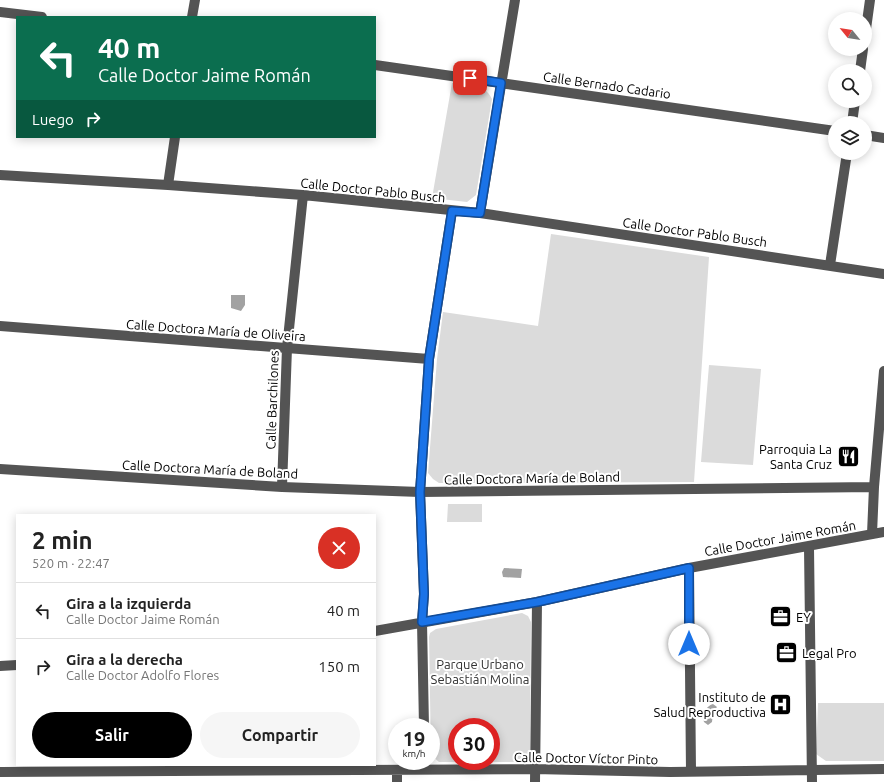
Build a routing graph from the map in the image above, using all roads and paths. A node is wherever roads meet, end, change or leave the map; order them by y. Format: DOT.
graph roads {
  1 [pos="195,0"];
  2 [pos="515,0"];
  3 [pos="870,0"];
  4 [pos="0,12"];
  5 [pos="868,12"];
  6 [pos="34,16"];
  7 [pos="192,16"];
  8 [pos="376,65"];
  9 [pos="501,83"];
  10 [pos="828,130"];
  11 [pos="872,136"];
  12 [pos="175,138"];
  13 [pos="884,138"];
  14 [pos="846,160"];
  15 [pos="0,175"];
  16 [pos="168,185"];
  17 [pos="303,195"];
  18 [pos="452,211"];
  19 [pos="480,213"];
  20 [pos="830,265"];
  21 [pos="884,274"];
  22 [pos="0,326"];
  23 [pos="287,348"];
  24 [pos="429,359"];
  25 [pos="884,371"];
  26 [pos="0,470"];
  27 [pos="282,487"];
  28 [pos="874,487"];
  29 [pos="420,492"];
  30 [pos="884,532"];
  31 [pos="872,534"];
  32 [pos="809,548"];
  33 [pos="689,568"];
  34 [pos="537,602"];
  35 [pos="422,622"];
  36 [pos="376,631"];
  37 [pos="16,665"];
  38 [pos="0,666"];
  39 [pos="424,718"];
  40 [pos="440,766"];
  41 [pos="168,768"];
  42 [pos="534,769"];
  43 [pos="812,769"];
  44 [pos="884,769"];
  45 [pos="397,770"];
  46 [pos="262,771"];
  47 [pos="691,771"];
  48 [pos="0,772"];
  49 [pos="120,777"];
  50 [pos="670,777"];
  51 [pos="262,782"];
  52 [pos="397,782"];
  53 [pos="535,782"];
  54 [pos="812,782"];
  1 -- 7 [label="street"];
  2 -- 9 [label="street"];
  3 -- 5 [label="street"];
  4 -- 6 [label="street"];
  8 -- 9 [label="street, Calle Bernado Cadario"];
  9 -- 10 [label="street, Calle Bernado Cadario"];
  9 -- 19 [label="street"];
  11 -- 13 [label="street"];
  12 -- 16 [label="street"];
  14 -- 20 [label="street"];
  15 -- 16 [label="street, Calle Doctor Pablo Busch"];
  16 -- 17 [label="street, Calle Doctor Pablo Busch"];
  17 -- 18 [label="street, Calle Doctor Pablo Busch"];
  17 -- 23 [label="street, Calle Barchilones"];
  18 -- 19 [label="street, Calle Doctor Pablo Busch"];
  18 -- 24 [label="street"];
  19 -- 20 [label="street, Calle Doctor Pablo Busch"];
  20 -- 21 [label="street, Calle Doctor Pablo Busch"];
  22 -- 23 [label="street, Calle Doctora María de Oliveira"];
  23 -- 24 [label="street, Calle Doctora María de Oliveira"];
  23 -- 27 [label="street, Calle Barchilones"];
  24 -- 29 [label="street"];
  25 -- 28 [label="street"];
  26 -- 27 [label="street, Calle Doctora María de Boland"];
  27 -- 29 [label="street, Calle Doctora María de Boland"];
  28 -- 29 [label="street, Calle Doctora María de Boland"];
  28 -- 31 [label="street"];
  29 -- 35 [label="street"];
  30 -- 31 [label="street, Calle Doctor Jaime Román"];
  31 -- 32 [label="street, Calle Doctor Jaime Román"];
  32 -- 33 [label="street, Calle Doctor Jaime Román"];
  32 -- 43 [label="street"];
  33 -- 34 [label="street, Calle Doctor Jaime Román"];
  33 -- 47 [label="street"];
  34 -- 35 [label="street, Calle Doctor Jaime Román"];
  34 -- 42 [label="street"];
  35 -- 36 [label="street, Calle Doctor Jaime Román"];
  35 -- 39 [label="street"];
  37 -- 38 [label="street"];
  40 -- 42 [label="street, Calle Doctor Víctor Pinto"];
  41 -- 46 [label="street, Calle Doctor Víctor Pinto"];
  41 -- 49 [label="street, Calle Doctor Víctor Pinto"];
  42 -- 50 [label="street, Calle Doctor Víctor Pinto"];
  42 -- 53 [label="street"];
  43 -- 44 [label="street, Calle Doctor Víctor Pinto"];
  43 -- 47 [label="street, Calle Doctor Víctor Pinto"];
  43 -- 54 [label="street"];
  45 -- 46 [label="street, Calle Doctor Víctor Pinto"];
  45 -- 52 [label="street"];
  46 -- 51 [label="street"];
  47 -- 50 [label="street, Calle Doctor Víctor Pinto"];
  48 -- 49 [label="street, Calle Doctor Víctor Pinto"];
}
